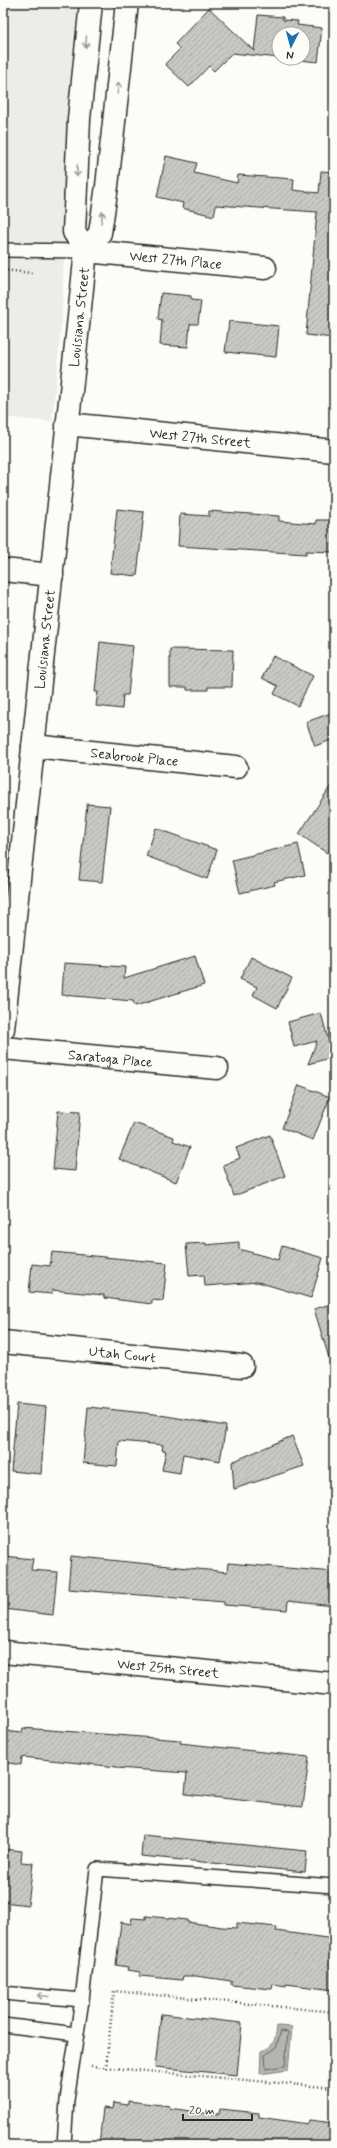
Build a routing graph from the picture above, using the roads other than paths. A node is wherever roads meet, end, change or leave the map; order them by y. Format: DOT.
graph roads {
  1 [pos="91,3"];
  2 [pos="127,3"];
  3 [pos="3,250"];
  4 [pos="86,251"];
  5 [pos="265,268"];
  6 [pos="67,424"];
  7 [pos="334,450"];
  8 [pos="3,570"];
  9 [pos="52,575"];
  10 [pos="33,746"];
  11 [pos="236,767"];
  12 [pos="3,1029"];
  13 [pos="3,1048"];
  14 [pos="217,1068"];
  15 [pos="3,1342"];
  16 [pos="242,1366"];
  17 [pos="3,1652"];
  18 [pos="334,1684"];
  19 [pos="334,1882"];
  20 [pos="3,1993"];
  21 [pos="82,2000"];
  22 [pos="3,2025"];
  23 [pos="76,2034"];
  24 [pos="64,2145"];
  1 -- 4 [label="street, Louisiana Street, one-way"];
  4 -- 2 [label="street, Louisiana Street, one-way"];
  3 -- 4 [label="lane"];
  4 -- 5 [label="street, West 27th Place"];
  4 -- 6 [label="street, Louisiana Street"];
  6 -- 7 [label="street, West 27th Street"];
  6 -- 9 [label="street, Louisiana Street"];
  8 -- 9 [label="street"];
  9 -- 10 [label="street, Louisiana Street"];
  10 -- 11 [label="street, Seabrook Place"];
  10 -- 12 [label="street, Louisiana Street"];
  13 -- 14 [label="street, Saratoga Place"];
  15 -- 16 [label="street, Utah Court"];
  17 -- 18 [label="street, West 25th Street"];
  19 -- 21 [label="lane"];
  21 -- 20 [label="lane, one-way"];
  21 -- 23 [label="lane"];
  22 -- 23 [label="lane"];
  23 -- 24 [label="lane"];
}
